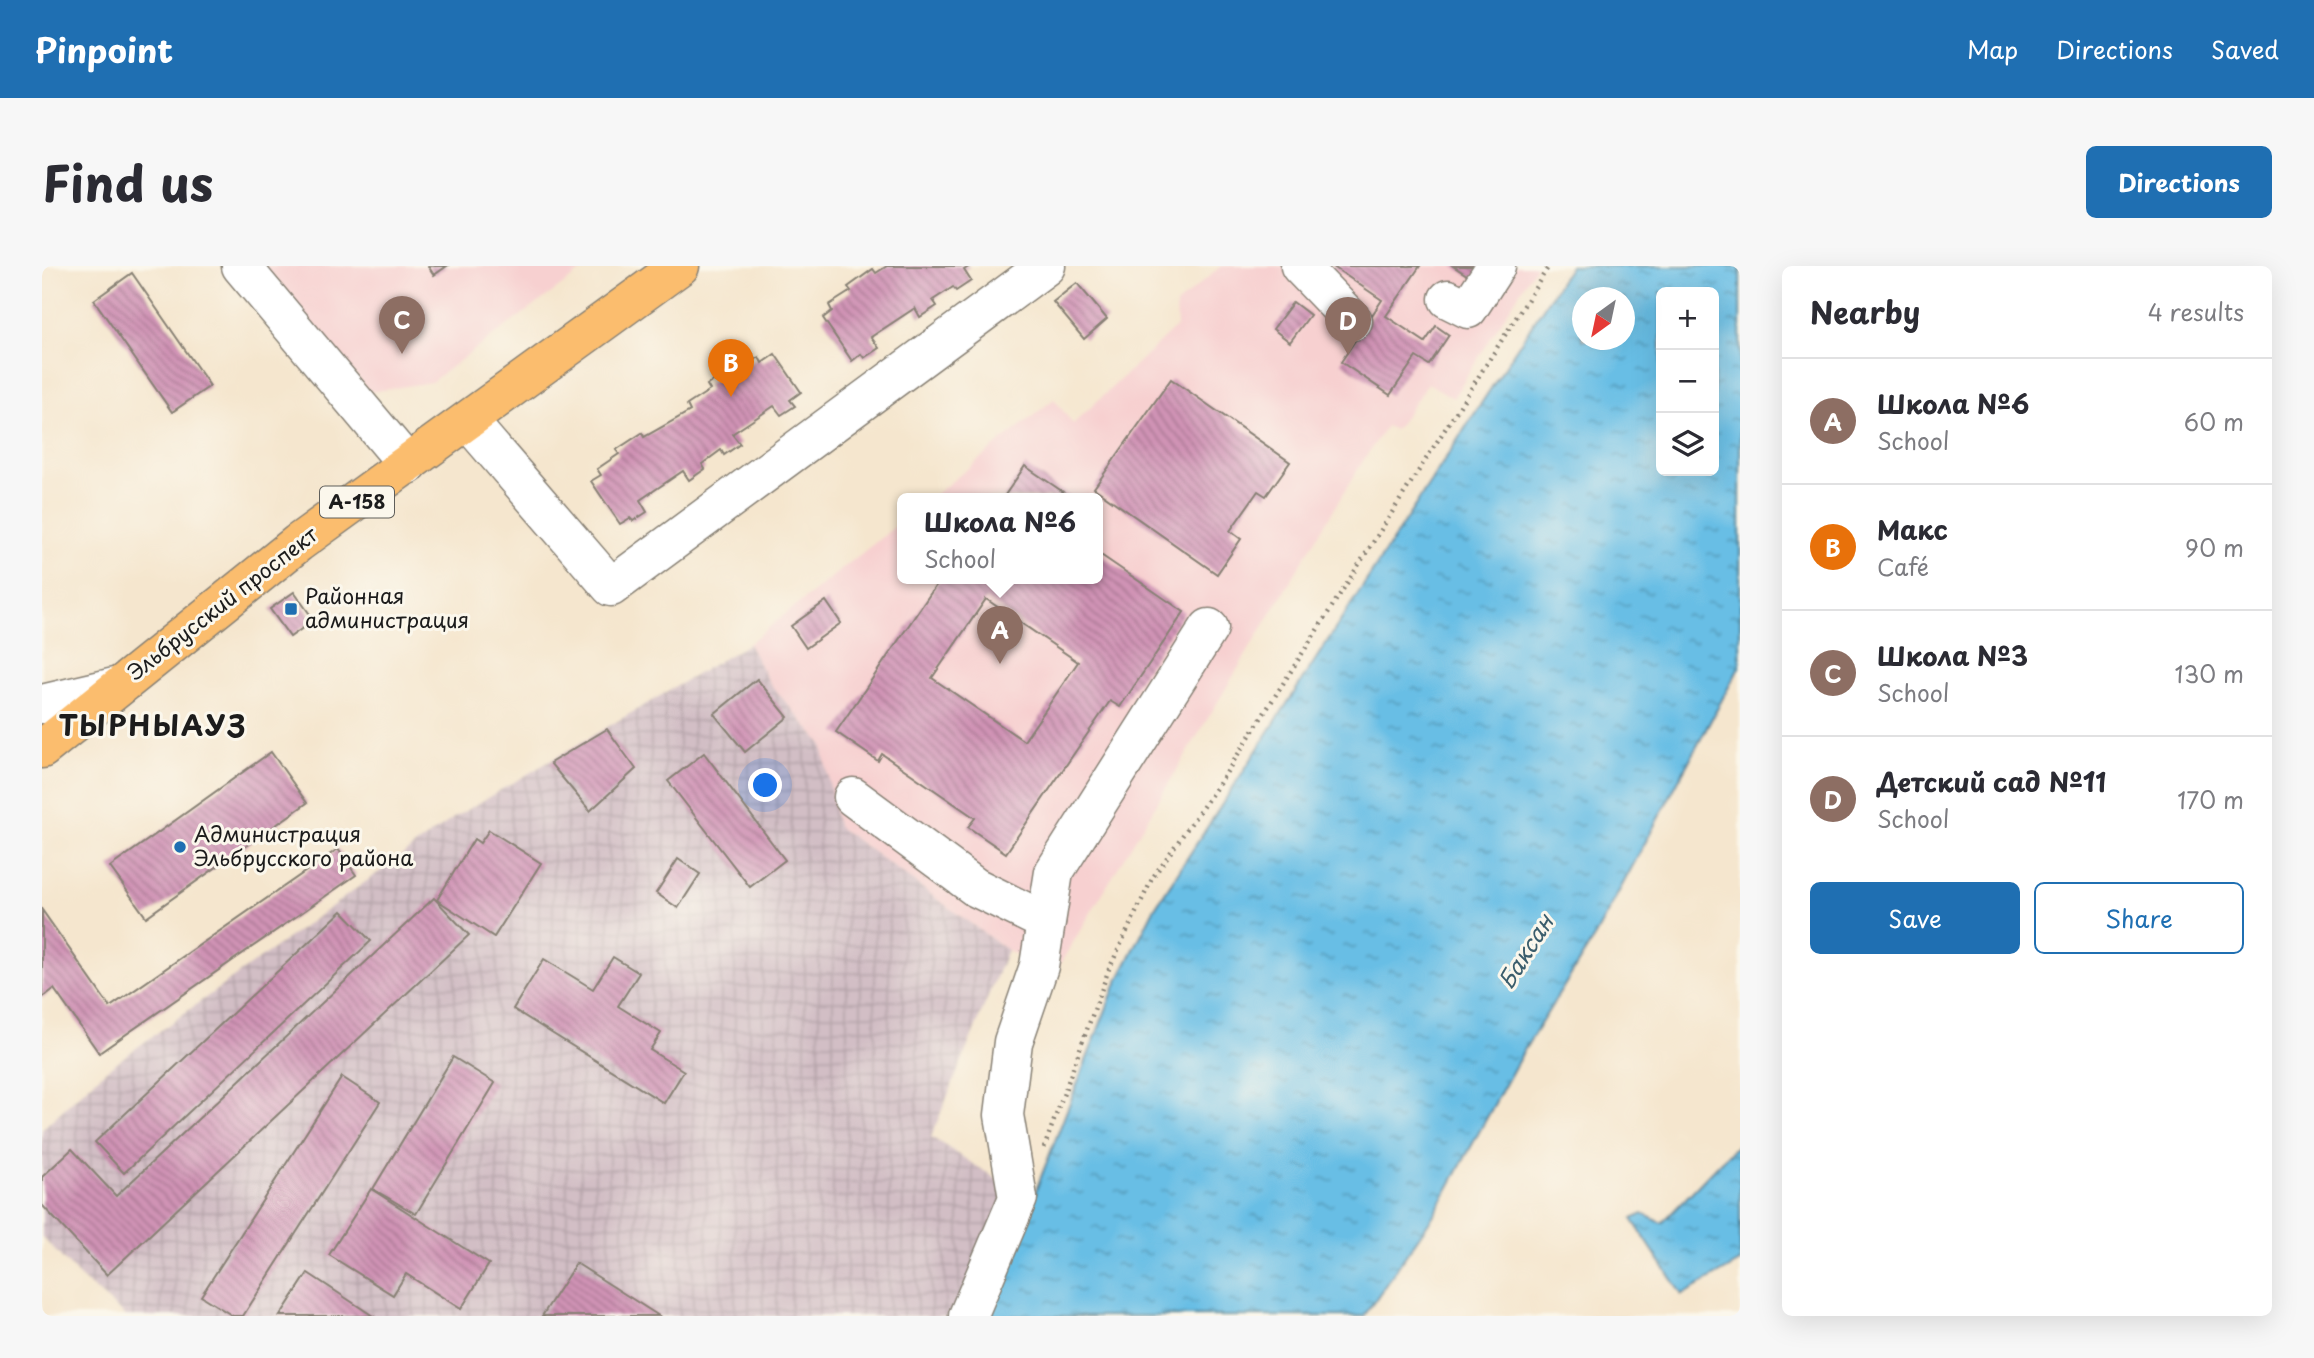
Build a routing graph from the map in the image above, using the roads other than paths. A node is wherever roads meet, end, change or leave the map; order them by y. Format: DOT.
graph roads {
  1 [pos="241,266"];
  2 [pos="680,266"];
  3 [pos="1046,266"];
  4 [pos="1300,266"];
  5 [pos="1496,266"];
  6 [pos="1448,299"];
  7 [pos="1353,321"];
  8 [pos="469,422"];
  9 [pos="408,465"];
  10 [pos="1209,628"];
  11 [pos="119,686"];
  12 [pos="42,704"];
  13 [pos="42,749"];
  14 [pos="853,797"];
  15 [pos="1046,922"];
  16 [pos="968,1316"];
  1 -- 9 [label="street"];
  2 -- 8 [label="main road, Эльбрусский проспект / А-158"];
  3 -- 8 [label="street"];
  4 -- 7 [label="street"];
  5 -- 6 [label="street"];
  8 -- 9 [label="main road, Эльбрусский проспект / А-158"];
  9 -- 11 [label="main road, Эльбрусский проспект / А-158"];
  10 -- 15 [label="street"];
  11 -- 12 [label="street"];
  11 -- 13 [label="main road, Эльбрусский проспект / А-158"];
  14 -- 15 [label="street"];
  15 -- 16 [label="street"];
}
